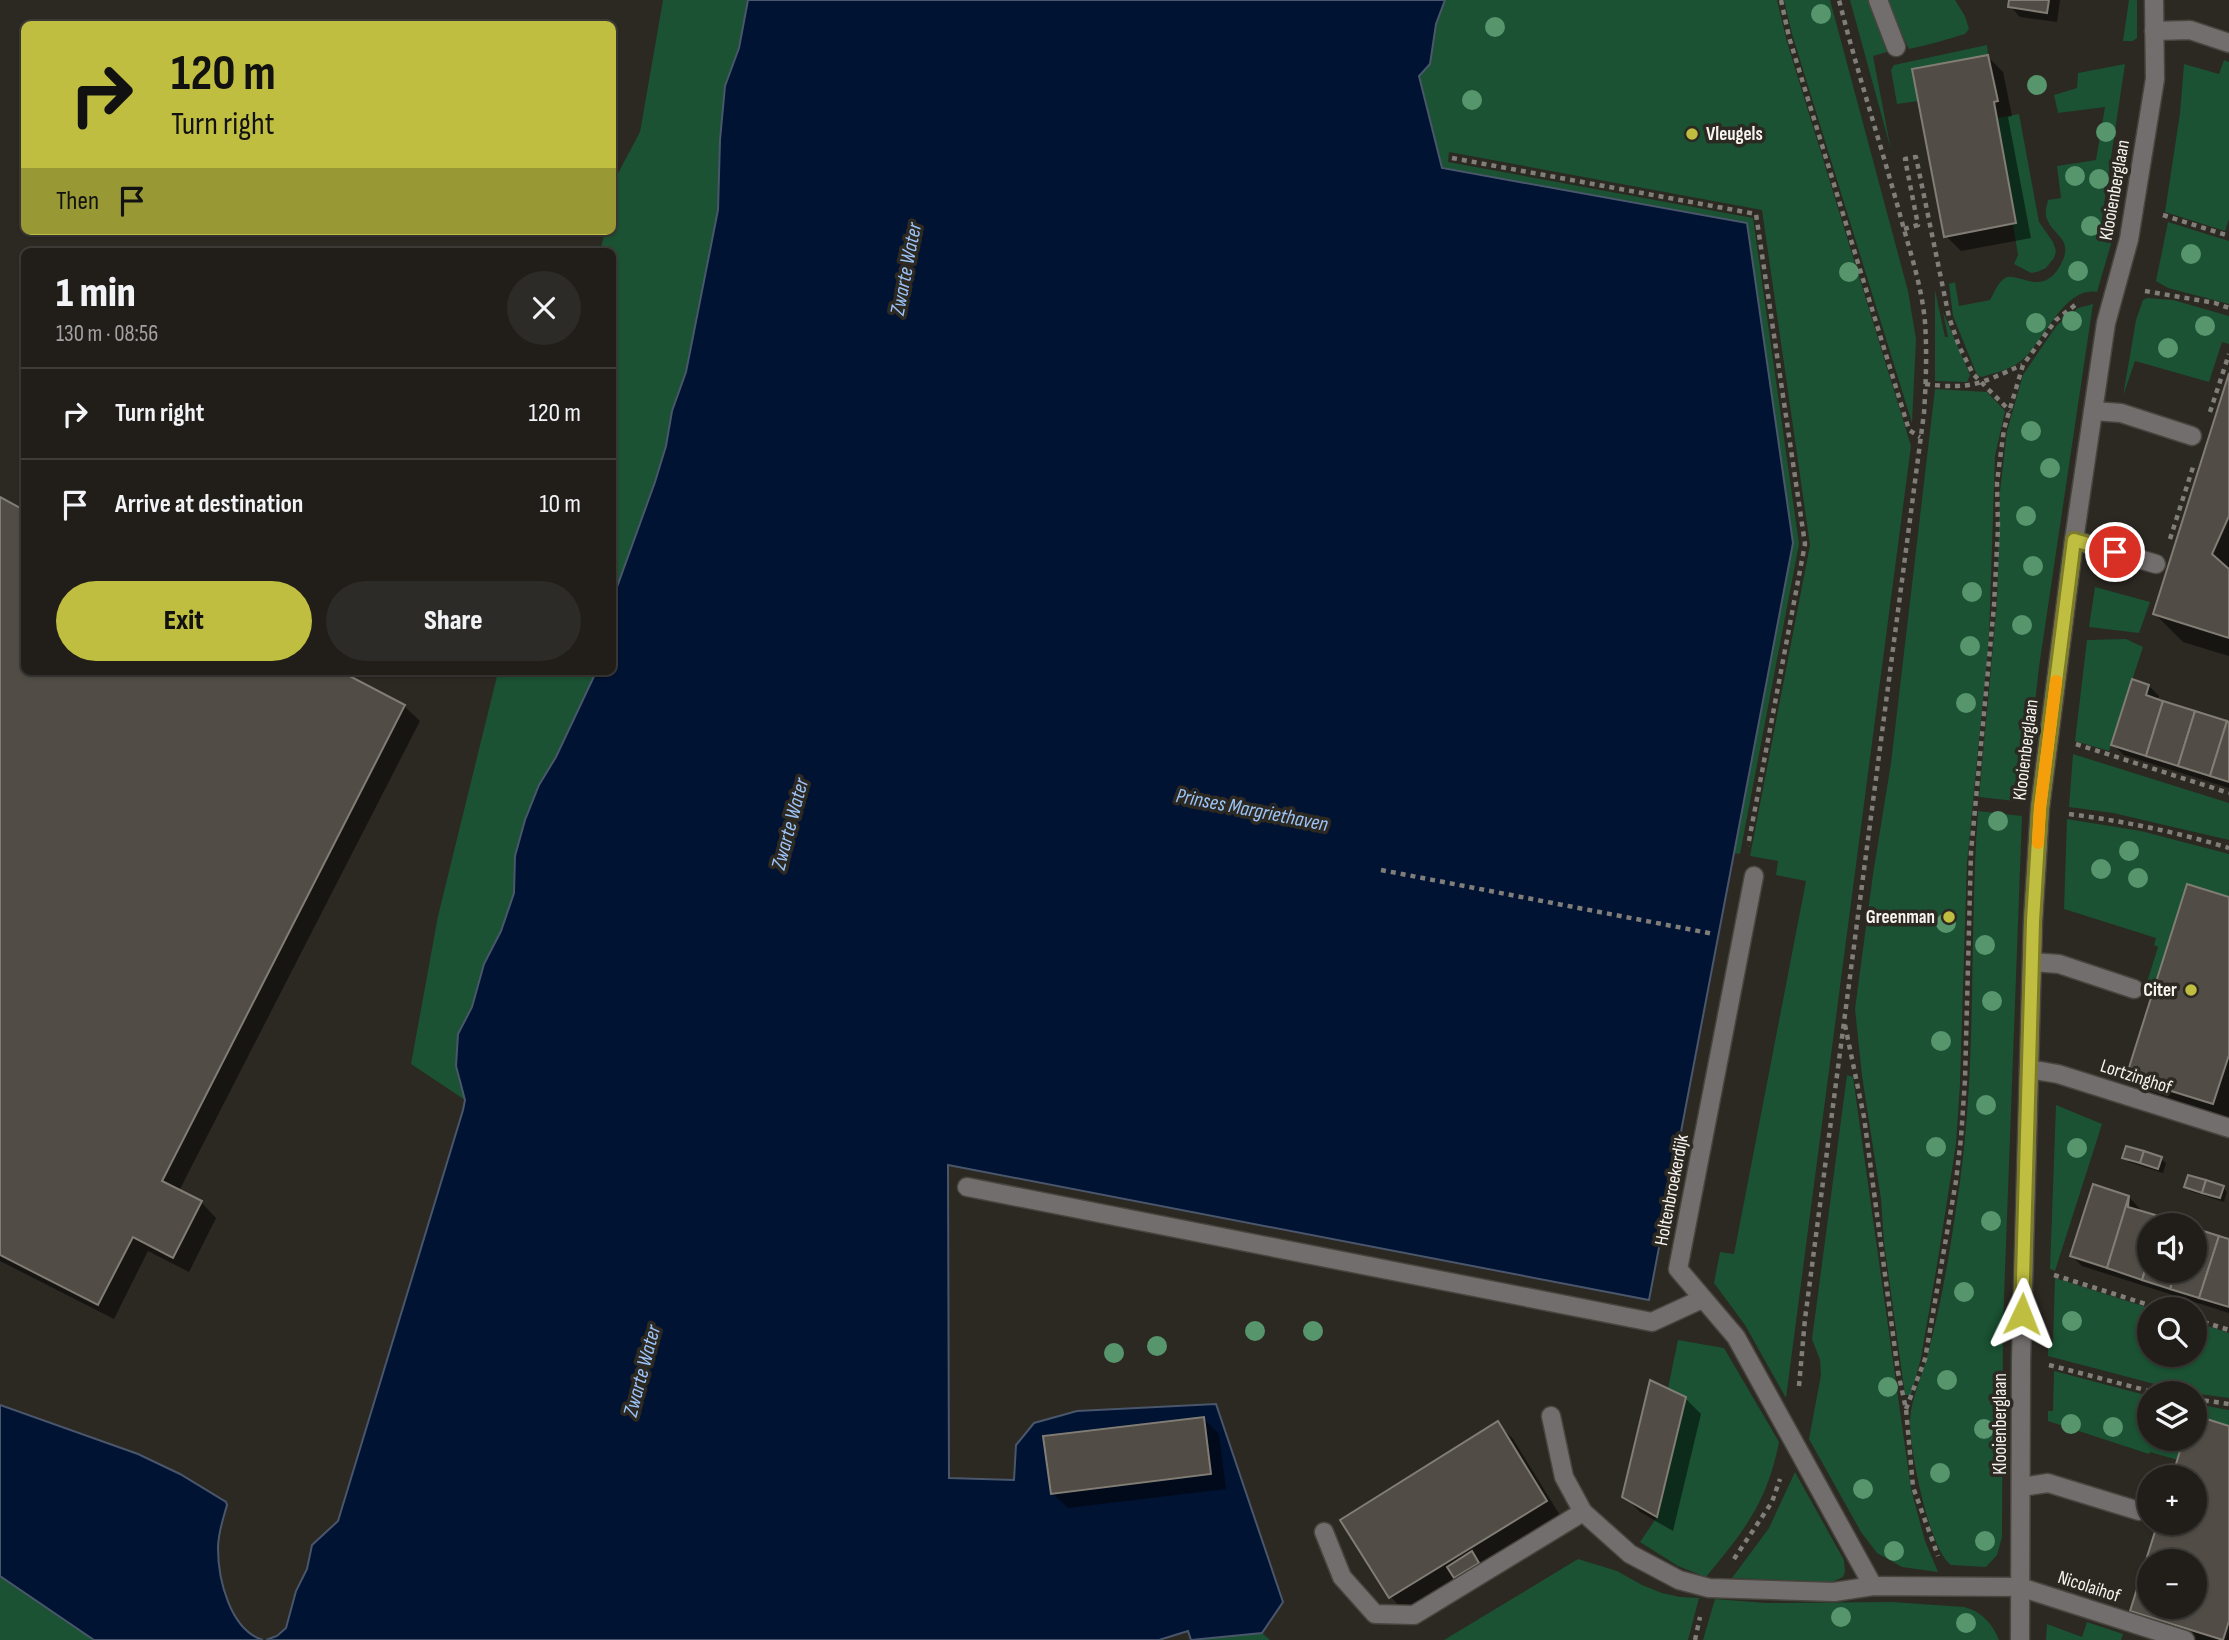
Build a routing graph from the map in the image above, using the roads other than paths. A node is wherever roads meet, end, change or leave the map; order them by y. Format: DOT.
graph roads {
  1 [pos="1878,0"];
  2 [pos="2154,0"];
  3 [pos="2154,31"];
  4 [pos="2229,43"];
  5 [pos="1896,47"];
  6 [pos="2094,411"];
  7 [pos="2192,436"];
  8 [pos="2074,540"];
  9 [pos="2156,564"];
  10 [pos="1754,876"];
  11 [pos="2032,962"];
  12 [pos="2134,989"];
  13 [pos="2029,1069"];
  14 [pos="2229,1128"];
  15 [pos="967,1187"];
  16 [pos="1702,1299"];
  17 [pos="1551,1416"];
  18 [pos="2021,1487"];
  19 [pos="2137,1510"];
  20 [pos="1583,1512"];
  21 [pos="1324,1532"];
  22 [pos="1874,1586"];
  23 [pos="2020,1587"];
  24 [pos="2020,1640"];
  25 [pos="2185,1640"];
  1 -- 5 [label="street"];
  2 -- 3 [label="street, Klooienberglaan"];
  3 -- 4 [label="street"];
  3 -- 6 [label="street, Klooienberglaan"];
  6 -- 7 [label="street"];
  6 -- 8 [label="street, Klooienberglaan"];
  8 -- 9 [label="street"];
  8 -- 11 [label="street, Klooienberglaan"];
  10 -- 16 [label="street, Holtenbroekerdijk"];
  11 -- 12 [label="street"];
  11 -- 13 [label="street, Klooienberglaan"];
  13 -- 14 [label="street, Lortzinghof"];
  13 -- 18 [label="street, Klooienberglaan"];
  15 -- 16 [label="street"];
  16 -- 22 [label="street, Holtenbroekerdijk"];
  17 -- 20 [label="street"];
  18 -- 19 [label="street"];
  18 -- 23 [label="street, Klooienberglaan"];
  20 -- 21 [label="street"];
  20 -- 22 [label="street"];
  22 -- 23 [label="street"];
  23 -- 24 [label="street, Klooienberglaan"];
  23 -- 25 [label="street, Nicolaihof"];
}
